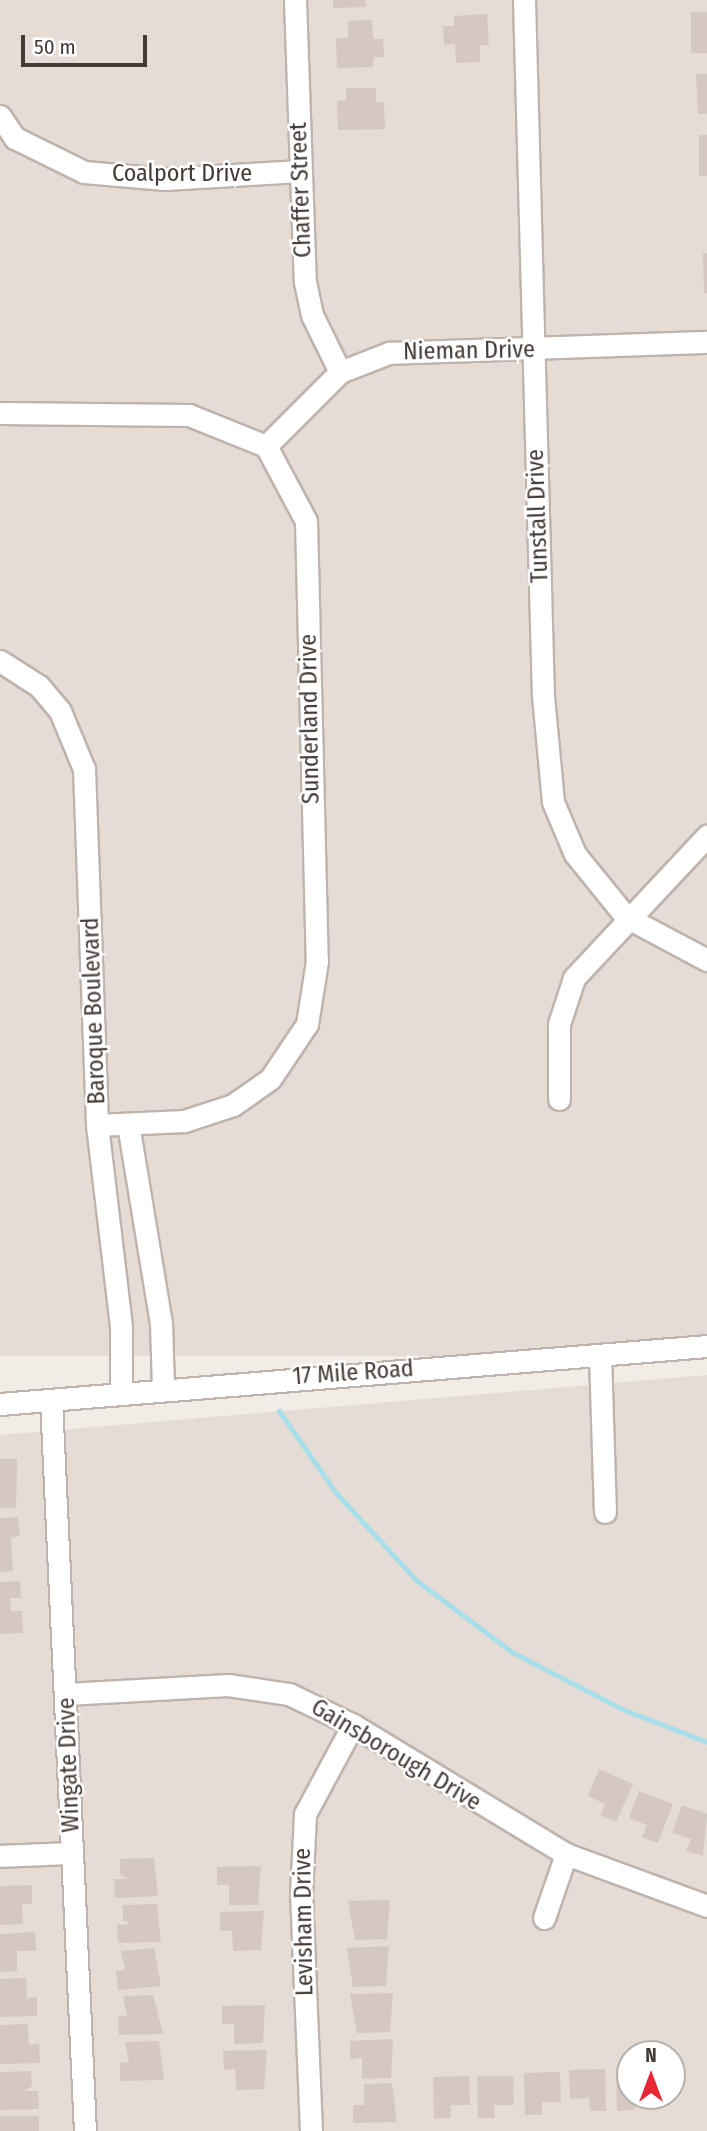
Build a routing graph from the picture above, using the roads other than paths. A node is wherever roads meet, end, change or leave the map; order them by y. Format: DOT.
graph roads {
  1 [pos="295,0"];
  2 [pos="524,0"];
  3 [pos="0,116"];
  4 [pos="300,171"];
  5 [pos="707,342"];
  6 [pos="534,350"];
  7 [pos="340,372"];
  8 [pos="0,413"];
  9 [pos="266,446"];
  10 [pos="0,661"];
  11 [pos="707,836"];
  12 [pos="626,917"];
  13 [pos="707,960"];
  14 [pos="559,1099"];
  15 [pos="128,1124"];
  16 [pos="97,1125"];
  17 [pos="707,1346"];
  18 [pos="600,1355"];
  19 [pos="163,1388"];
  20 [pos="121,1393"];
  21 [pos="51,1400"];
  22 [pos="0,1404"];
  23 [pos="606,1512"];
  24 [pos="66,1694"];
  25 [pos="353,1725"];
  26 [pos="72,1853"];
  27 [pos="566,1854"];
  28 [pos="0,1856"];
  29 [pos="707,1906"];
  30 [pos="544,1918"];
  31 [pos="85,2131"];
  32 [pos="311,2131"];
  1 -- 4 [label="street, Chaffer Street"];
  2 -- 6 [label="street, Tunstall Drive"];
  3 -- 4 [label="street, Coalport Drive"];
  4 -- 7 [label="street, Chaffer Street"];
  5 -- 6 [label="street, Nieman Drive"];
  6 -- 7 [label="street, Nieman Drive"];
  6 -- 12 [label="street, Tunstall Drive"];
  7 -- 9 [label="street, Nieman Drive"];
  8 -- 9 [label="street"];
  9 -- 15 [label="street, Sunderland Drive"];
  10 -- 16 [label="street, Baroque Boulevard"];
  11 -- 12 [label="street"];
  12 -- 13 [label="street, Tunstall Drive"];
  12 -- 14 [label="street"];
  15 -- 16 [label="street, Sunderland Drive"];
  15 -- 19 [label="street, Baroque Boulevard"];
  16 -- 20 [label="street, Baroque Boulevard"];
  17 -- 18 [label="street, 17 Mile Road"];
  18 -- 19 [label="street, 17 Mile Road"];
  18 -- 23 [label="street"];
  19 -- 20 [label="street, 17 Mile Road"];
  20 -- 21 [label="street, 17 Mile Road"];
  21 -- 22 [label="street, 17 Mile Road"];
  21 -- 24 [label="street, Wingate Drive"];
  24 -- 25 [label="street, Gainsborough Drive"];
  24 -- 26 [label="street, Wingate Drive"];
  25 -- 27 [label="street, Gainsborough Drive"];
  25 -- 32 [label="street, Levisham Drive"];
  26 -- 28 [label="street"];
  26 -- 31 [label="street, Wingate Drive"];
  27 -- 29 [label="street, Gainsborough Drive"];
  27 -- 30 [label="street"];
}
